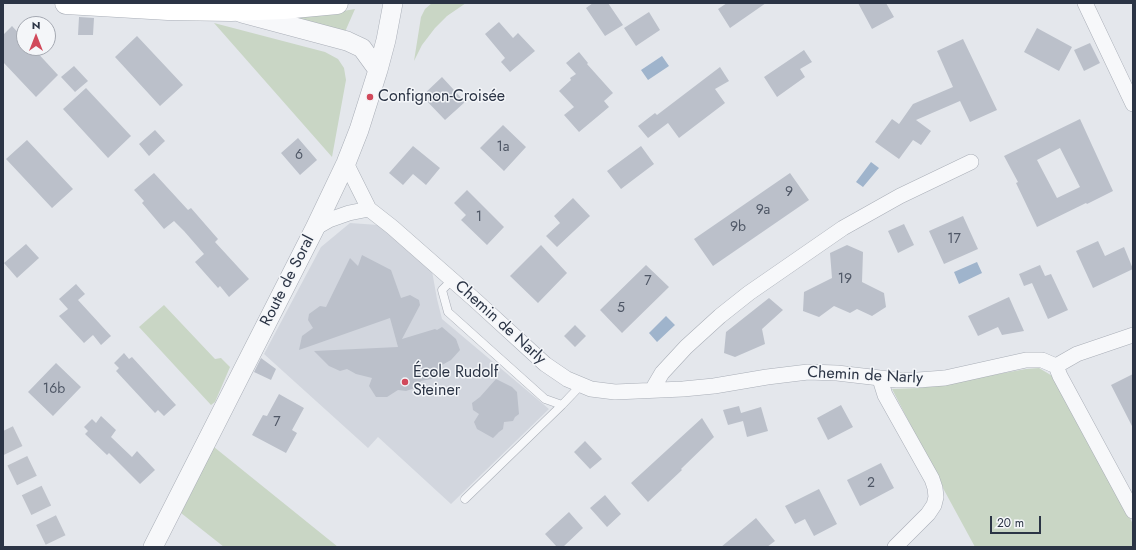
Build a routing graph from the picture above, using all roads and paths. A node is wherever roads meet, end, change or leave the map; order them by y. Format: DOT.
graph roads {
  1 [pos="66,3"];
  2 [pos="337,3"];
  3 [pos="393,3"];
  4 [pos="1085,3"];
  5 [pos="230,10"];
  6 [pos="378,70"];
  7 [pos="1133,104"];
  8 [pos="971,162"];
  9 [pos="346,163"];
  10 [pos="369,209"];
  11 [pos="314,228"];
  12 [pos="447,285"];
  13 [pos="1133,335"];
  14 [pos="1056,366"];
  15 [pos="880,379"];
  16 [pos="581,385"];
  17 [pos="652,390"];
  18 [pos="562,405"];
  19 [pos="465,499"];
  20 [pos="1133,511"];
  21 [pos="153,547"];
  22 [pos="895,547"];
  1 -- 5 [label="main road"];
  2 -- 5 [label="main road"];
  3 -- 6 [label="street, Route de Soral"];
  4 -- 7 [label="street"];
  5 -- 6 [label="street"];
  6 -- 9 [label="street, Route de Soral"];
  8 -- 17 [label="street"];
  9 -- 10 [label="street, Chemin de Narly"];
  9 -- 11 [label="street, Route de Soral"];
  10 -- 11 [label="street"];
  10 -- 12 [label="street, Chemin de Narly"];
  11 -- 21 [label="street, Route de Soral"];
  12 -- 16 [label="street, Chemin de Narly"];
  12 -- 18 [label="lane"];
  13 -- 14 [label="street"];
  14 -- 15 [label="street, Chemin de Narly"];
  14 -- 20 [label="street"];
  15 -- 17 [label="street, Chemin de Narly"];
  15 -- 22 [label="street"];
  16 -- 17 [label="street, Chemin de Narly"];
  16 -- 18 [label="lane"];
  18 -- 19 [label="lane"];
}
